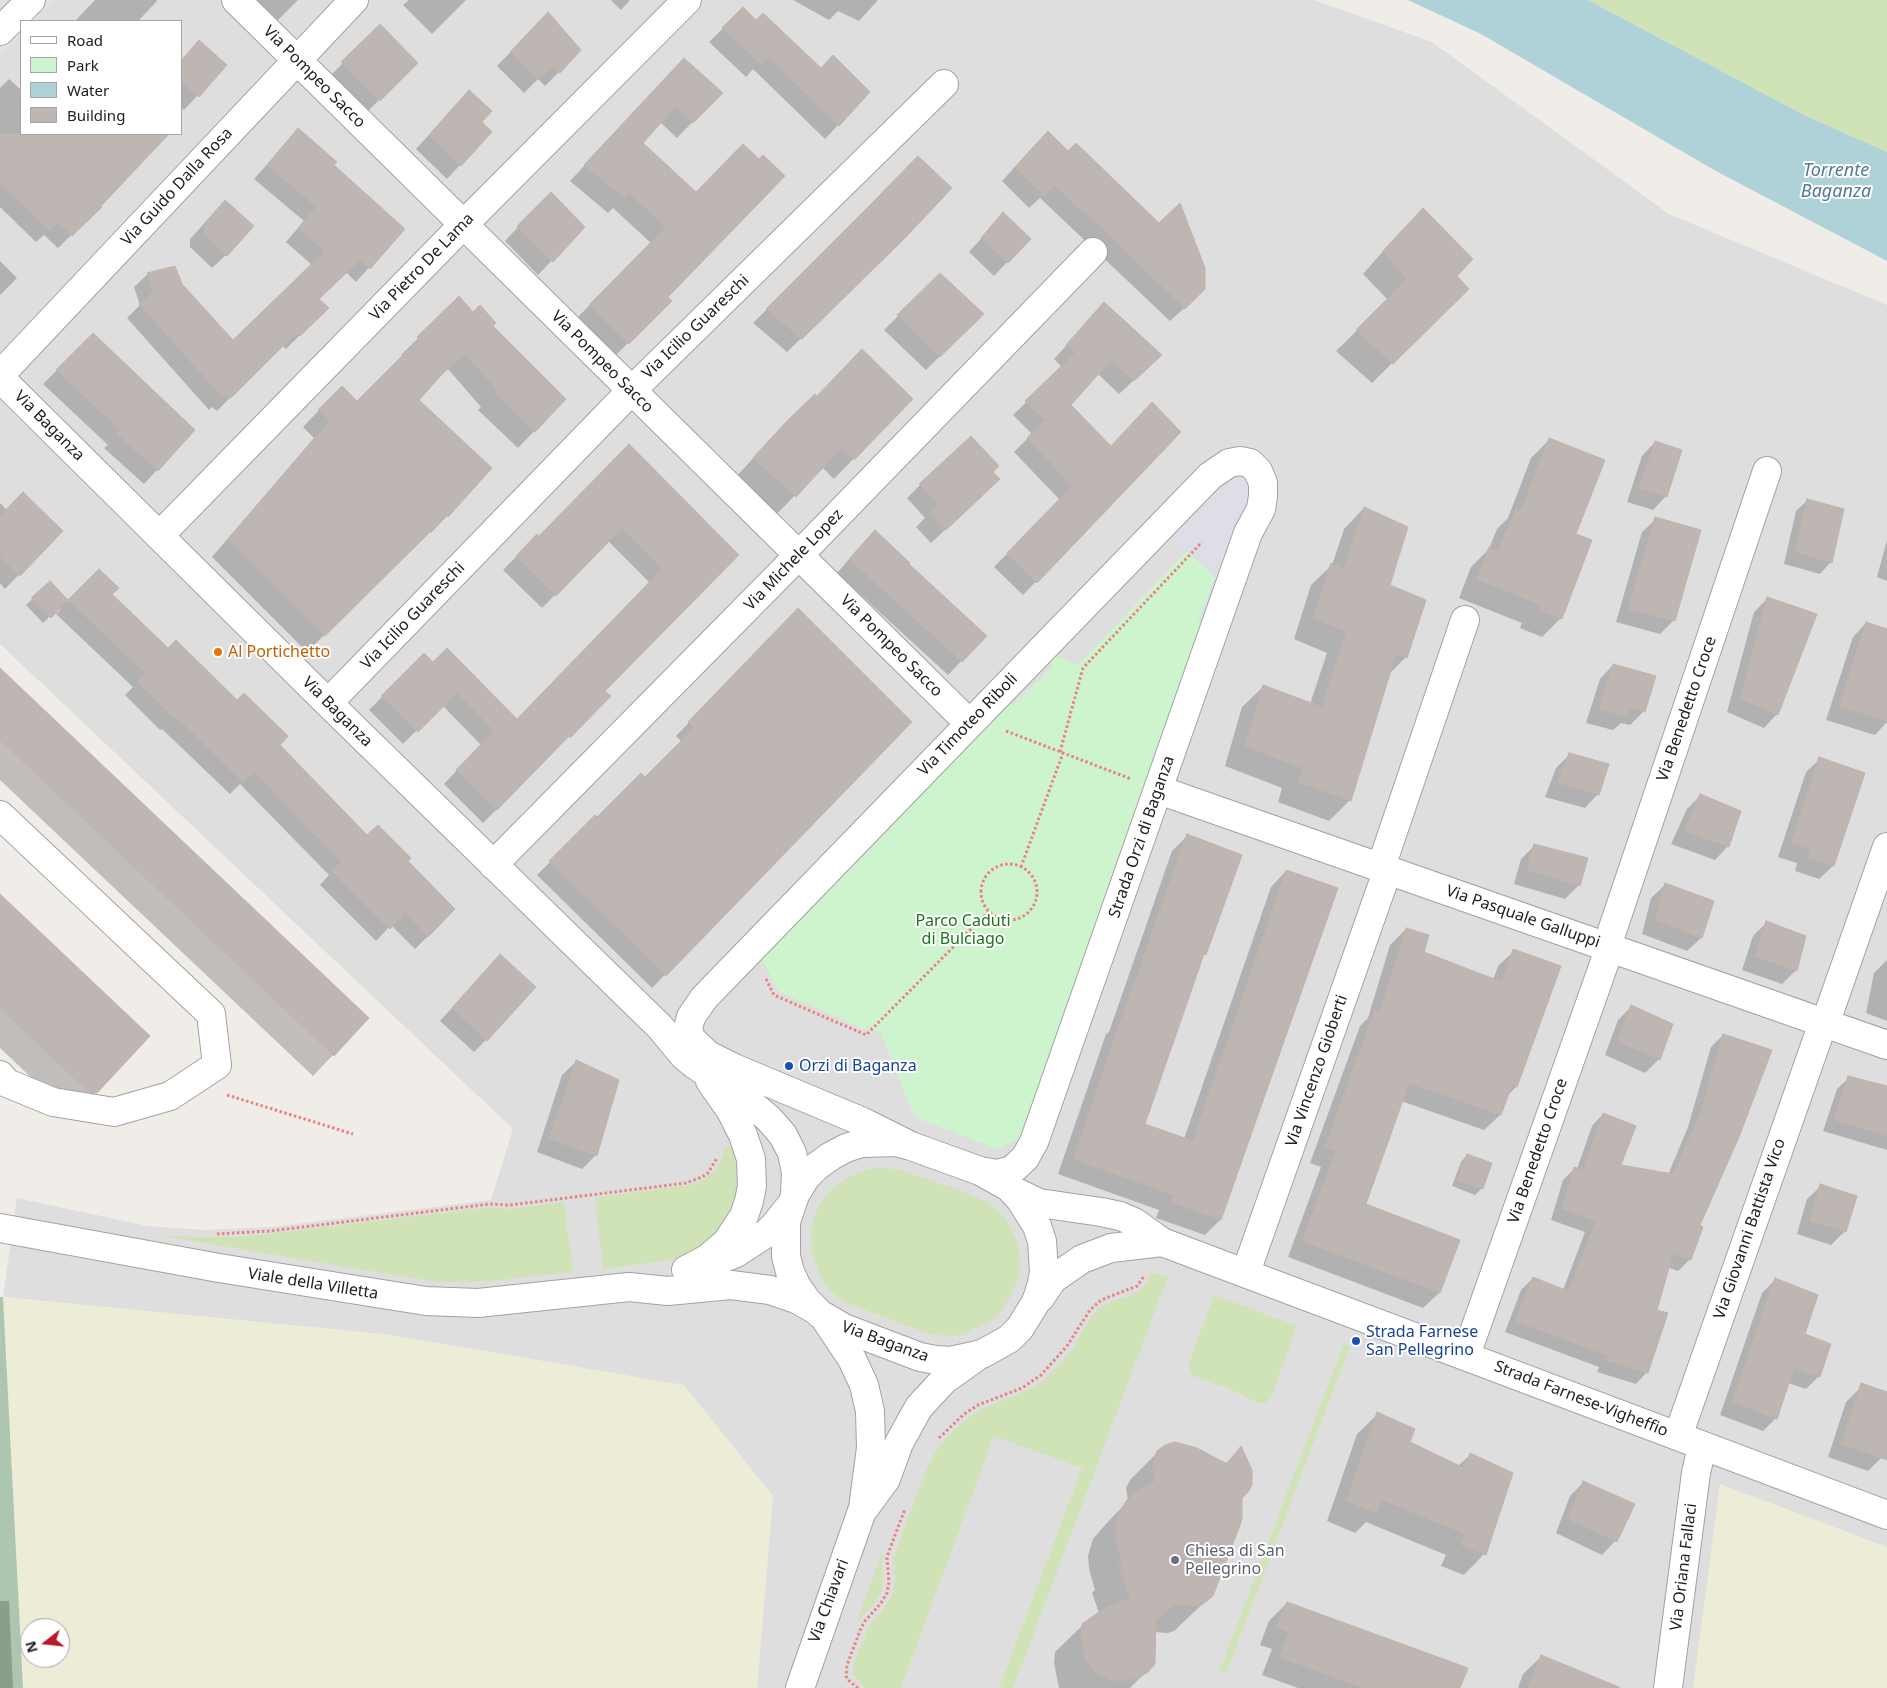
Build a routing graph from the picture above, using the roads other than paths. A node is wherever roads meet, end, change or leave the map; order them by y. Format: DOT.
graph roads {
  1 [pos="31,0"];
  2 [pos="236,0"];
  3 [pos="354,0"];
  4 [pos="687,0"];
  5 [pos="0,31"];
  6 [pos="297,61"];
  7 [pos="944,84"];
  8 [pos="464,225"];
  9 [pos="1093,252"];
  10 [pos="0,376"];
  11 [pos="632,390"];
  12 [pos="1255,467"];
  13 [pos="1767,472"];
  14 [pos="159,536"];
  15 [pos="799,556"];
  16 [pos="1465,620"];
  17 [pos="328,703"];
  18 [pos="971,721"];
  19 [pos="1159,790"];
  20 [pos="0,815"];
  21 [pos="1887,847"];
  22 [pos="493,865"];
  23 [pos="1384,868"];
  24 [pos="1608,947"];
  25 [pos="693,1013"];
  26 [pos="654,1022"];
  27 [pos="1824,1023"];
  28 [pos="1887,1045"];
  29 [pos="700,1059"];
  30 [pos="0,1075"];
  31 [pos="911,1146"];
  32 [pos="980,1171"];
  33 [pos="1009,1187"];
  34 [pos="792,1201"];
  35 [pos="0,1228"];
  36 [pos="1162,1242"];
  37 [pos="686,1270"];
  38 [pos="1246,1272"];
  39 [pos="629,1287"];
  40 [pos="1036,1302"];
  41 [pos="818,1312"];
  42 [pos="982,1354"];
  43 [pos="1466,1356"];
  44 [pos="1690,1441"];
  45 [pos="861,1514"];
  46 [pos="1887,1516"];
  47 [pos="800,1688"];
  48 [pos="1668,1688"];
  1 -- 5 [label="street"];
  2 -- 6 [label="street, Via Pompeo Sacco"];
  3 -- 6 [label="street, Via Guido Dalla Rosa"];
  4 -- 8 [label="street, Via Pietro De Lama"];
  6 -- 8 [label="street, Via Pompeo Sacco"];
  6 -- 10 [label="street, Via Guido Dalla Rosa"];
  7 -- 11 [label="street, Via Icilio Guareschi"];
  8 -- 11 [label="street, Via Pompeo Sacco"];
  8 -- 14 [label="street, Via Pietro De Lama"];
  9 -- 15 [label="street, Via Michele Lopez"];
  10 -- 14 [label="street, Via Baganza"];
  11 -- 15 [label="street, Via Pompeo Sacco"];
  11 -- 17 [label="street, Via Icilio Guareschi"];
  12 -- 18 [label="street, Via Timoteo Riboli"];
  12 -- 19 [label="street, Strada Orzi di Baganza"];
  13 -- 24 [label="street, Via Benedetto Croce"];
  14 -- 17 [label="street, Via Baganza"];
  15 -- 18 [label="street, Via Pompeo Sacco"];
  15 -- 22 [label="street, Via Michele Lopez"];
  16 -- 23 [label="street, Via Vincenzo Gioberti"];
  17 -- 22 [label="street, Via Baganza"];
  18 -- 25 [label="street, Via Timoteo Riboli"];
  19 -- 23 [label="street, Via Pasquale Galluppi"];
  19 -- 32 [label="street, Strada Orzi di Baganza"];
  20 -- 30 [label="street"];
  21 -- 27 [label="street, Via Giovanni Battista Vico"];
  22 -- 26 [label="street, Via Baganza"];
  23 -- 24 [label="street, Via Pasquale Galluppi"];
  23 -- 38 [label="street, Via Vincenzo Gioberti"];
  24 -- 27 [label="street, Via Pasquale Galluppi"];
  24 -- 43 [label="street, Via Benedetto Croce"];
  25 -- 26 [label="street, Via Timoteo Riboli"];
  25 -- 29 [label="street"];
  26 -- 29 [label="street, Via Baganza"];
  27 -- 28 [label="street, Via Pasquale Galluppi"];
  27 -- 44 [label="street, Via Giovanni Battista Vico"];
  29 -- 31 [label="street, Via Baganza"];
  29 -- 34 [label="street, Via Baganza"];
  29 -- 37 [label="street"];
  31 -- 32 [label="street, Via Baganza"];
  31 -- 34 [label="street, Via Baganza"];
  32 -- 33 [label="street, Via Baganza"];
  33 -- 36 [label="street, Strada Farnese-Vigheffio"];
  33 -- 40 [label="street, Via Baganza"];
  34 -- 37 [label="street, Viale della Villetta"];
  34 -- 41 [label="street, Via Baganza"];
  35 -- 39 [label="street, Viale della Villetta"];
  36 -- 38 [label="street, Strada Farnese-Vigheffio"];
  36 -- 40 [label="street, Strada Farnese-Vigheffio"];
  37 -- 39 [label="street, Viale della Villetta"];
  38 -- 43 [label="street, Strada Farnese-Vigheffio"];
  39 -- 41 [label="street, Viale della Villetta"];
  40 -- 42 [label="street, Via Baganza"];
  41 -- 42 [label="street, Via Baganza"];
  41 -- 45 [label="street, Via Chiavari"];
  42 -- 45 [label="street, Via Chiavari"];
  43 -- 44 [label="street, Strada Farnese-Vigheffio"];
  44 -- 46 [label="street, Strada Farnese-Vigheffio"];
  44 -- 48 [label="street, Via Oriana Fallaci"];
  45 -- 47 [label="street, Via Chiavari"];
}
